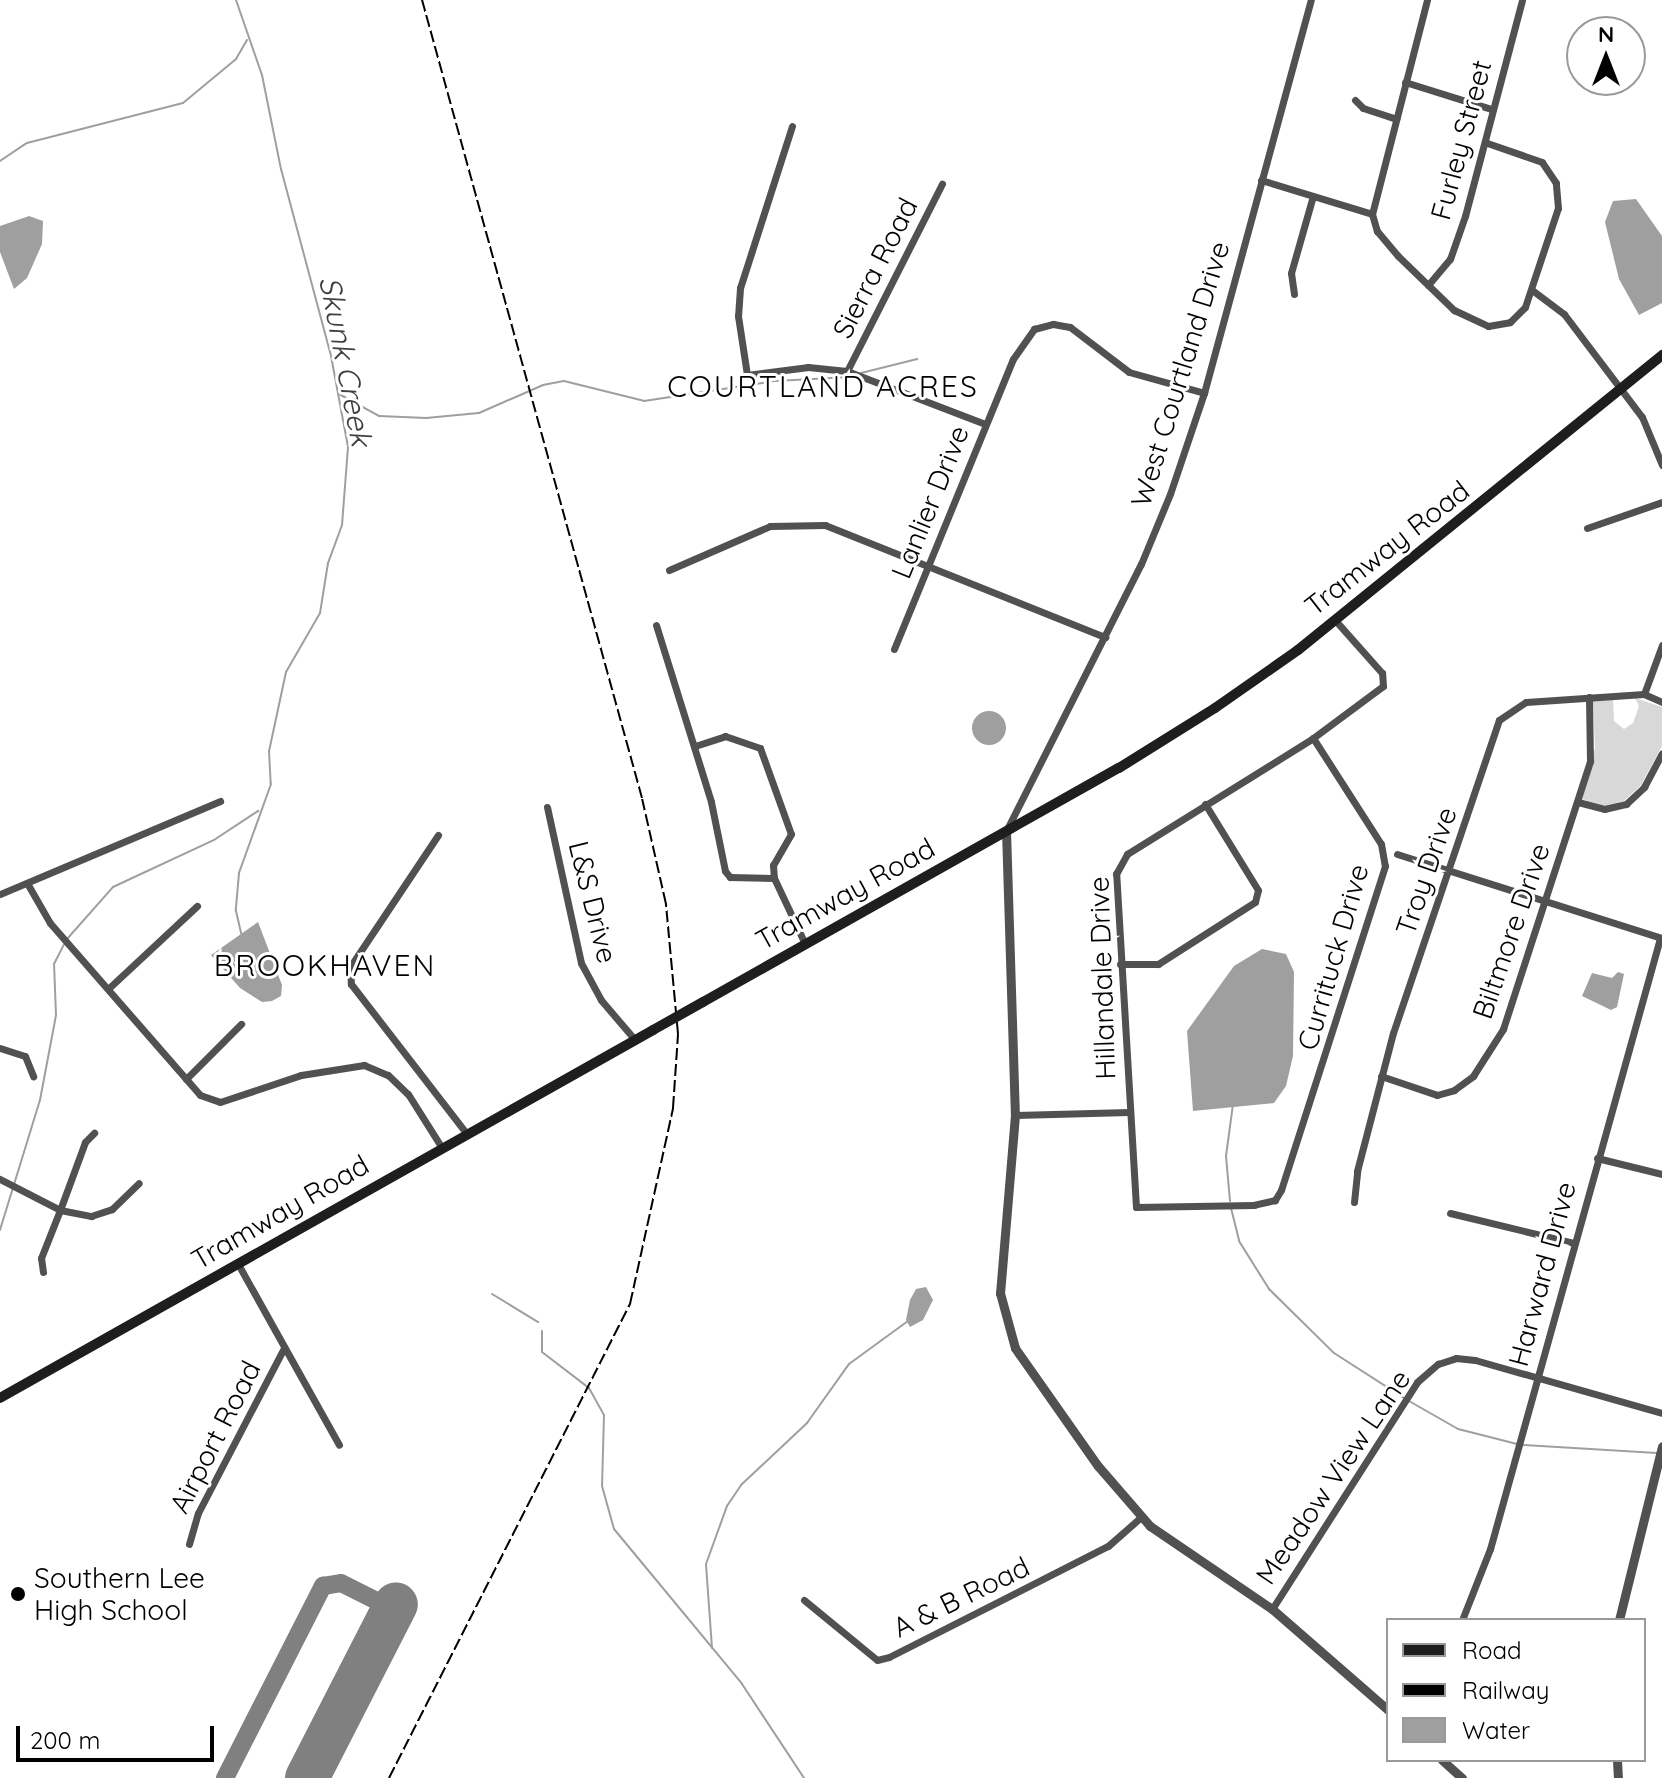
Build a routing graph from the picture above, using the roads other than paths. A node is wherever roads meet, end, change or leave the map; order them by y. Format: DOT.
graph roads {
  1 [pos="1311,0"];
  2 [pos="1427,0"];
  3 [pos="1522,0"];
  4 [pos="1405,82"];
  5 [pos="1355,100"];
  6 [pos="1491,109"];
  7 [pos="1396,119"];
  8 [pos="792,126"];
  9 [pos="1487,143"];
  10 [pos="1261,180"];
  11 [pos="942,184"];
  12 [pos="1313,196"];
  13 [pos="1372,214"];
  14 [pos="1428,285"];
  15 [pos="1532,290"];
  16 [pos="1294,294"];
  17 [pos="1662,355"];
  18 [pos="847,371"];
  19 [pos="1620,389"];
  20 [pos="1204,393"];
  21 [pos="985,424"];
  22 [pos="1662,465"];
  23 [pos="1662,502"];
  24 [pos="1587,528"];
  25 [pos="929,566"];
  26 [pos="669,570"];
  27 [pos="1335,620"];
  28 [pos="656,625"];
  29 [pos="1105,637"];
  30 [pos="1662,645"];
  31 [pos="894,649"];
  32 [pos="1644,694"];
  33 [pos="1589,697"];
  34 [pos="1662,702"];
  35 [pos="1313,738"];
  36 [pos="695,746"];
  37 [pos="1662,753"];
  38 [pos="220,801"];
  39 [pos="1578,802"];
  40 [pos="1205,804"];
  41 [pos="547,807"];
  42 [pos="1006,831"];
  43 [pos="438,835"];
  44 [pos="1397,854"];
  45 [pos="1451,868"];
  46 [pos="774,878"];
  47 [pos="27,883"];
  48 [pos="0,894"];
  49 [pos="1548,899"];
  50 [pos="197,906"];
  51 [pos="1661,938"];
  52 [pos="805,944"];
  53 [pos="1120,964"];
  54 [pos="110,987"];
  55 [pos="241,1024"];
  56 [pos="635,1040"];
  57 [pos="0,1048"];
  58 [pos="33,1076"];
  59 [pos="1381,1076"];
  60 [pos="186,1079"];
  61 [pos="1129,1112"];
  62 [pos="1015,1115"];
  63 [pos="94,1133"];
  64 [pos="467,1134"];
  65 [pos="442,1148"];
  66 [pos="1597,1158"];
  67 [pos="1662,1174"];
  68 [pos="0,1179"];
  69 [pos="139,1183"];
  70 [pos="1275,1200"];
  71 [pos="1354,1202"];
  72 [pos="60,1210"];
  73 [pos="1450,1213"];
  74 [pos="1574,1243"];
  75 [pos="238,1264"];
  76 [pos="43,1272"];
  77 [pos="283,1350"];
  78 [pos="1536,1378"];
  79 [pos="0,1398"];
  80 [pos="1662,1413"];
  81 [pos="339,1445"];
  82 [pos="1662,1446"];
  83 [pos="1141,1517"];
  84 [pos="189,1544"];
  85 [pos="804,1600"];
  86 [pos="1272,1609"];
  87 [pos="1463,1618"];
  88 [pos="1619,1618"];
  89 [pos="1386,1708"];
  90 [pos="1444,1762"];
  91 [pos="1462,1778"];
  1 -- 10 [label="street, West Courtland Drive"];
  2 -- 4 [label="street"];
  3 -- 6 [label="street, Furley Street"];
  4 -- 6 [label="street"];
  4 -- 7 [label="street"];
  5 -- 7 [label="street"];
  6 -- 9 [label="street, Furley Street"];
  7 -- 13 [label="street"];
  8 -- 18 [label="street"];
  9 -- 14 [label="street, Furley Street"];
  9 -- 15 [label="street"];
  10 -- 12 [label="street"];
  10 -- 20 [label="street, West Courtland Drive"];
  11 -- 18 [label="street, Sierra Road"];
  12 -- 13 [label="street"];
  12 -- 16 [label="street"];
  13 -- 14 [label="street"];
  14 -- 15 [label="street"];
  15 -- 19 [label="street"];
  17 -- 19 [label="main road, Tramway Road"];
  18 -- 21 [label="street"];
  19 -- 22 [label="street"];
  19 -- 27 [label="main road, Tramway Road"];
  20 -- 21 [label="street, Lanlier Drive"];
  20 -- 29 [label="street, West Courtland Drive"];
  21 -- 25 [label="street, Lanlier Drive"];
  23 -- 24 [label="street"];
  25 -- 26 [label="street"];
  25 -- 29 [label="street"];
  25 -- 31 [label="street, Lanlier Drive"];
  27 -- 35 [label="street, Hillandale Drive"];
  27 -- 42 [label="main road, Tramway Road"];
  28 -- 36 [label="street"];
  29 -- 42 [label="street, West Courtland Drive"];
  30 -- 32 [label="street"];
  32 -- 33 [label="street, Troy Drive"];
  32 -- 34 [label="street, Troy Drive"];
  33 -- 39 [label="street, Biltmore Drive"];
  33 -- 45 [label="street, Troy Drive"];
  35 -- 40 [label="street, Hillandale Drive"];
  35 -- 70 [label="street, Currituck Drive"];
  36 -- 46 [label="street"];
  36 -- 46 [label="street"];
  37 -- 39 [label="street"];
  38 -- 47 [label="street"];
  39 -- 49 [label="street, Biltmore Drive"];
  40 -- 53 [label="street, Hillandale Drive"];
  40 -- 53 [label="street"];
  41 -- 56 [label="street, L&S Drive"];
  42 -- 52 [label="main road, Tramway Road"];
  42 -- 62 [label="street"];
  43 -- 64 [label="street"];
  44 -- 45 [label="street"];
  45 -- 49 [label="street"];
  45 -- 59 [label="street, Troy Drive"];
  46 -- 52 [label="street"];
  47 -- 48 [label="street"];
  47 -- 54 [label="street"];
  49 -- 51 [label="street"];
  49 -- 59 [label="street, Biltmore Drive"];
  50 -- 54 [label="street"];
  51 -- 66 [label="street, Harward Drive"];
  52 -- 56 [label="main road, Tramway Road, bridge"];
  53 -- 61 [label="street, Hillandale Drive"];
  54 -- 60 [label="street"];
  55 -- 60 [label="street"];
  56 -- 64 [label="main road, Tramway Road"];
  57 -- 58 [label="street"];
  59 -- 71 [label="street, Troy Drive"];
  60 -- 65 [label="street"];
  61 -- 62 [label="street"];
  61 -- 70 [label="street, Hillandale Drive"];
  62 -- 83 [label="street"];
  63 -- 72 [label="street"];
  64 -- 65 [label="main road, Tramway Road"];
  65 -- 75 [label="main road, Tramway Road"];
  66 -- 67 [label="street"];
  66 -- 74 [label="street, Harward Drive"];
  68 -- 72 [label="street"];
  69 -- 72 [label="street"];
  72 -- 76 [label="street"];
  73 -- 74 [label="street"];
  74 -- 78 [label="street, Harward Drive"];
  75 -- 77 [label="street, Airport Road"];
  75 -- 79 [label="main road, Tramway Road"];
  77 -- 81 [label="street, Airport Road"];
  77 -- 84 [label="street, Airport Road"];
  78 -- 80 [label="street, Meadow View Lane"];
  78 -- 86 [label="street, Meadow View Lane"];
  78 -- 87 [label="street, Harward Drive"];
  82 -- 88 [label="street"];
  83 -- 85 [label="street, A & B Road"];
  83 -- 86 [label="street"];
  86 -- 89 [label="street"];
  90 -- 91 [label="street"];
}
